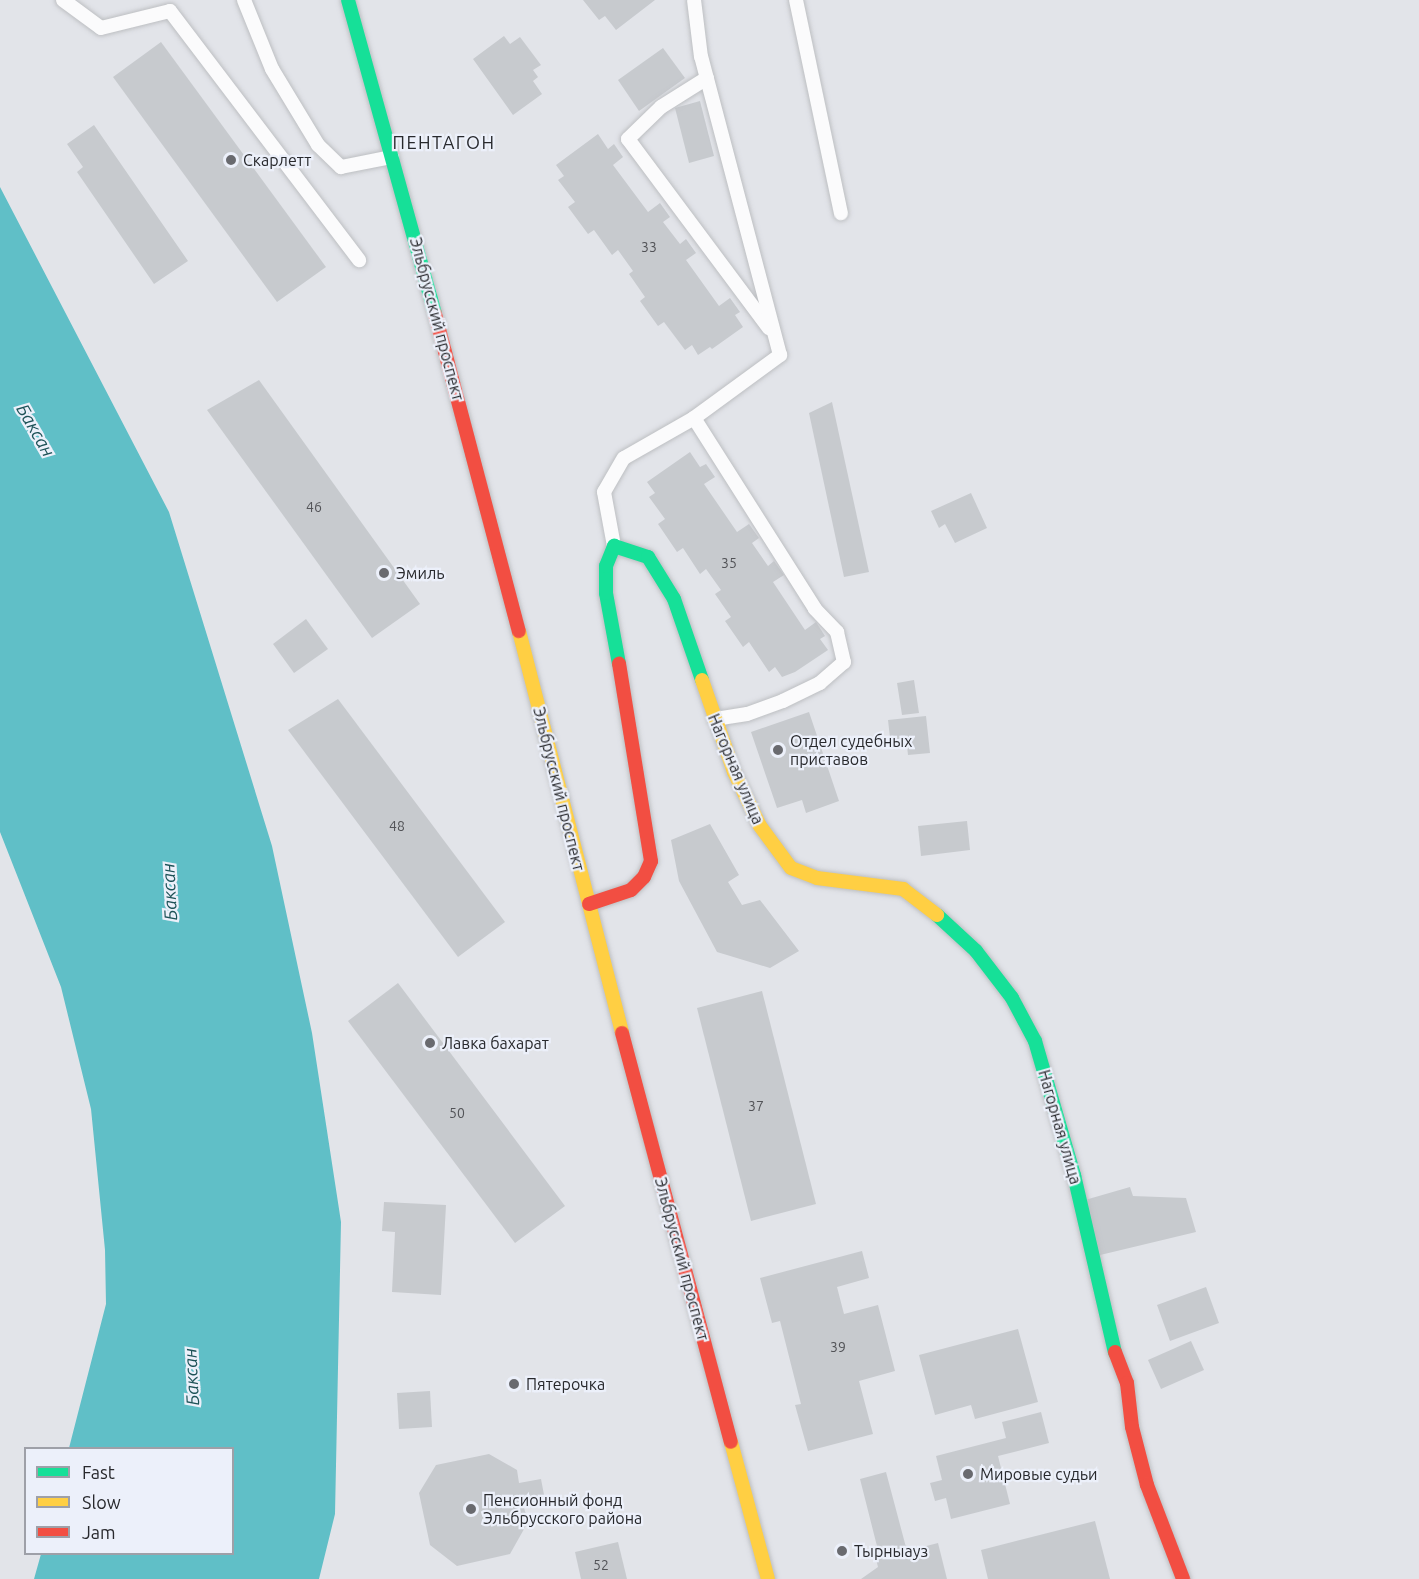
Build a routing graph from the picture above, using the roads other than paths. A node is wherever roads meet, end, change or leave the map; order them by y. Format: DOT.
graph roads {
  1 [pos="63,0"];
  2 [pos="244,0"];
  3 [pos="348,0"];
  4 [pos="685,0"];
  5 [pos="796,0"];
  6 [pos="694,7"];
  7 [pos="707,78"];
  8 [pos="393,157"];
  9 [pos="841,213"];
  10 [pos="359,260"];
  11 [pos="774,335"];
  12 [pos="694,418"];
  13 [pos="614,546"];
  14 [pos="713,719"];
  15 [pos="589,904"];
  16 [pos="768,1579"];
  17 [pos="1184,1579"];
  1 -- 10 [label="lane"];
  2 -- 8 [label="lane"];
  3 -- 8 [label="street, Эльбрусский проспект"];
  4 -- 6 [label="lane"];
  5 -- 9 [label="lane"];
  6 -- 7 [label="lane"];
  7 -- 11 [label="lane"];
  7 -- 11 [label="lane"];
  8 -- 15 [label="street, Эльбрусский проспект"];
  11 -- 12 [label="lane"];
  12 -- 13 [label="lane"];
  12 -- 14 [label="lane"];
  13 -- 14 [label="street, Нагорная улица"];
  13 -- 15 [label="street"];
  14 -- 17 [label="street, Нагорная улица"];
  15 -- 16 [label="street, Эльбрусский проспект"];
}
